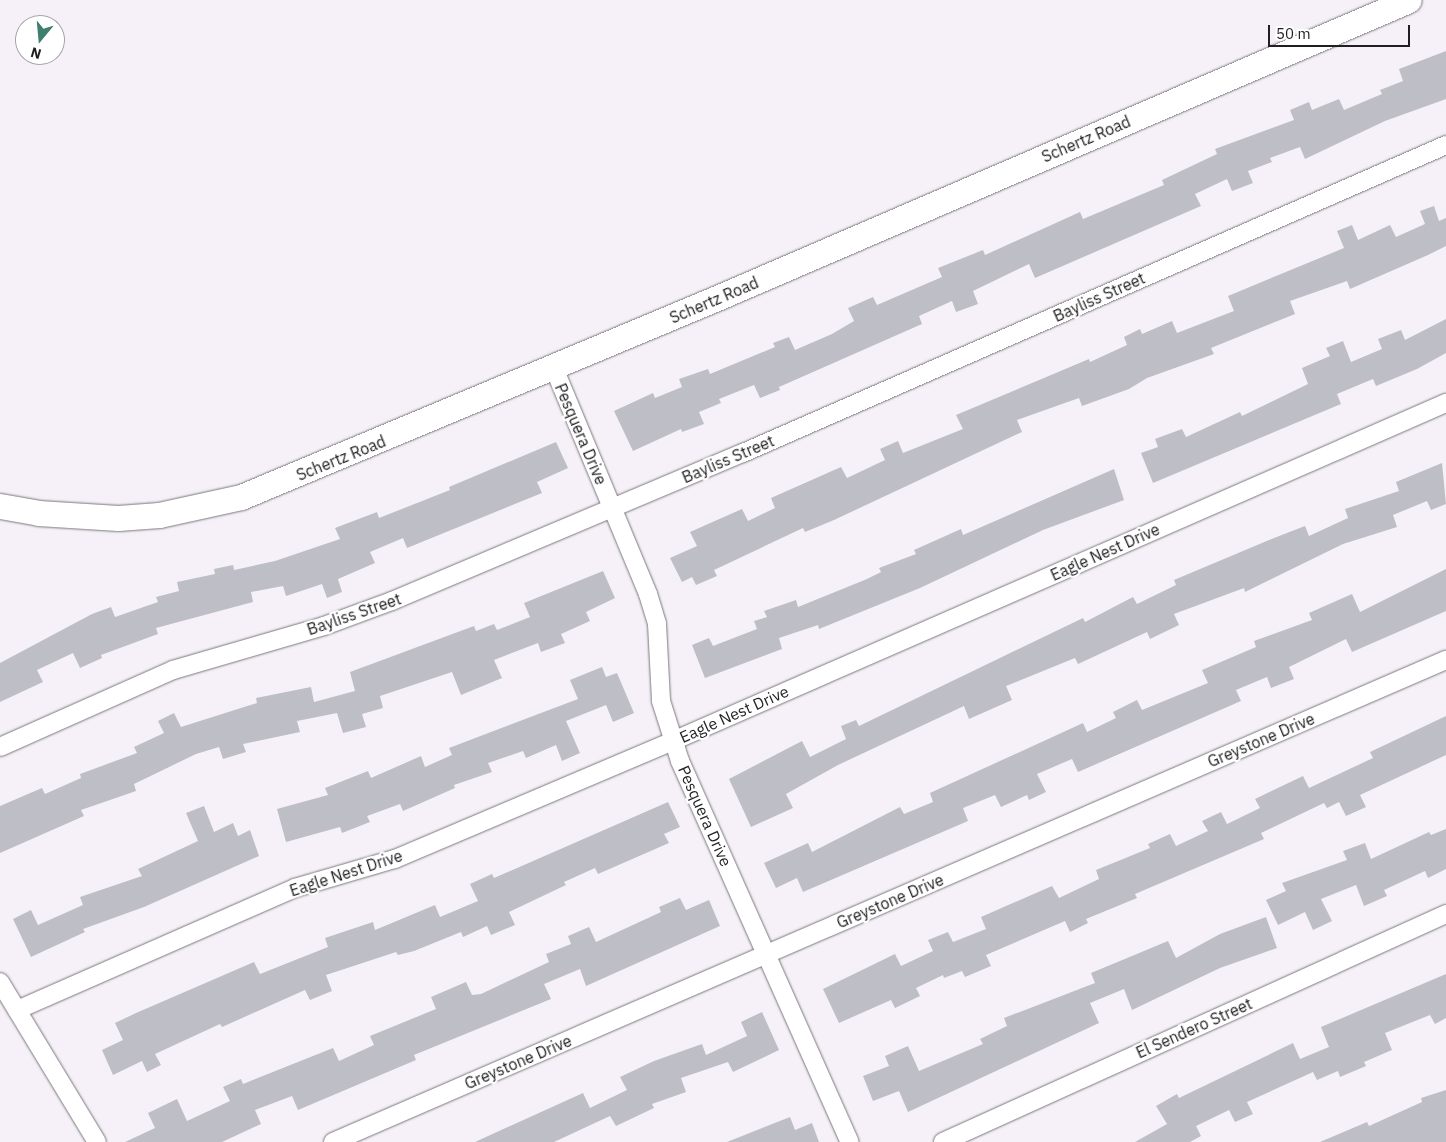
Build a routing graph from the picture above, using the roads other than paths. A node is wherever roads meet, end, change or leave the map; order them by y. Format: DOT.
graph roads {
  1 [pos="1409,0"];
  2 [pos="1446,145"];
  3 [pos="554,368"];
  4 [pos="1446,403"];
  5 [pos="0,506"];
  6 [pos="612,508"];
  7 [pos="1446,660"];
  8 [pos="673,741"];
  9 [pos="0,747"];
  10 [pos="1446,914"];
  11 [pos="766,955"];
  12 [pos="0,982"];
  13 [pos="17,1010"];
  14 [pos="966,1137"];
  15 [pos="97,1142"];
  16 [pos="333,1142"];
  17 [pos="850,1142"];
  18 [pos="942,1142"];
  1 -- 3 [label="street, Schertz Road"];
  2 -- 6 [label="street, Bayliss Street"];
  3 -- 5 [label="street, Schertz Road"];
  3 -- 6 [label="street, Pesquera Drive"];
  4 -- 8 [label="street, Eagle Nest Drive"];
  6 -- 8 [label="street, Pesquera Drive"];
  6 -- 9 [label="street, Bayliss Street"];
  7 -- 11 [label="street, Greystone Drive"];
  8 -- 11 [label="street, Pesquera Drive"];
  8 -- 13 [label="street, Eagle Nest Drive"];
  10 -- 14 [label="street, El Sendero Street"];
  11 -- 16 [label="street, Greystone Drive"];
  11 -- 17 [label="street, Pesquera Drive"];
  12 -- 13 [label="street"];
  13 -- 15 [label="street"];
  14 -- 18 [label="street, El Sendero Street"];
}
